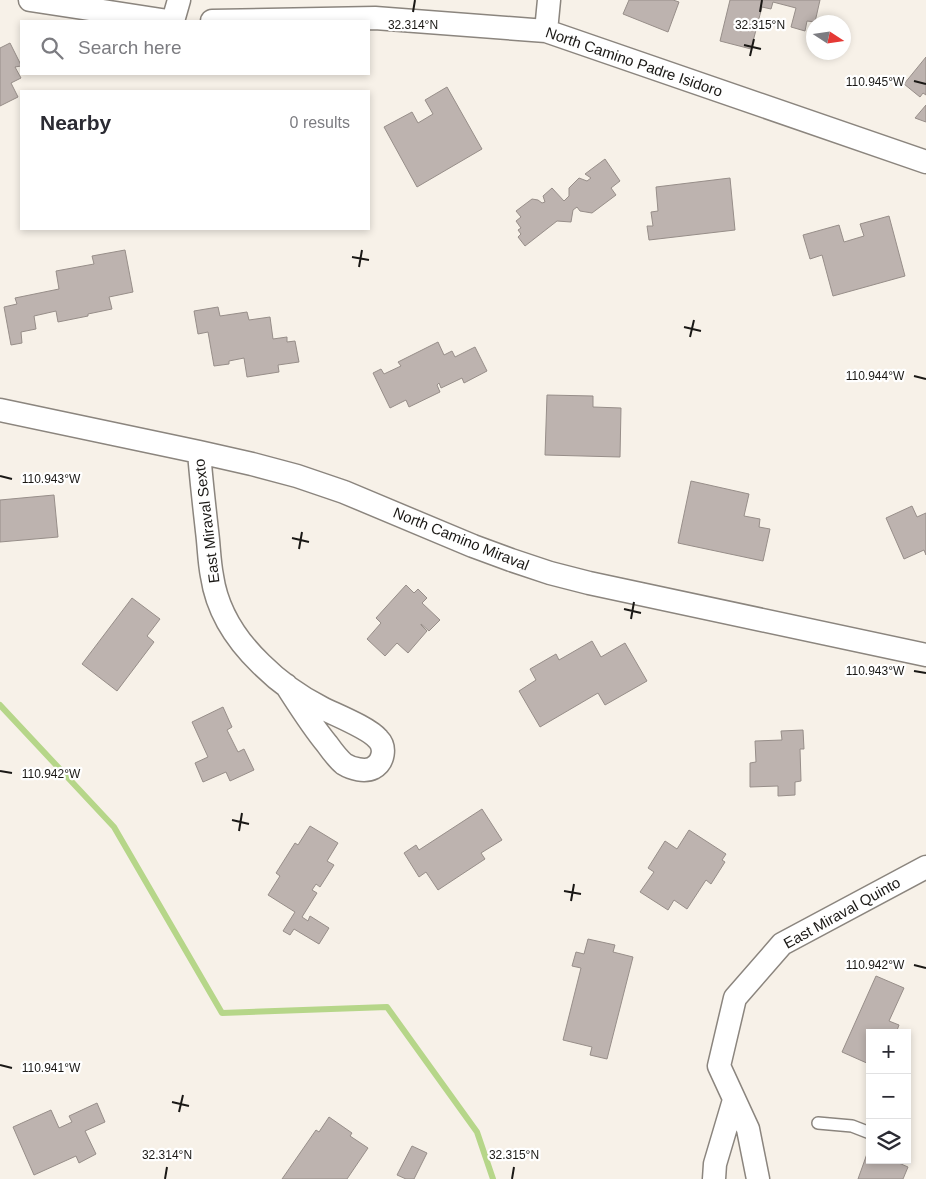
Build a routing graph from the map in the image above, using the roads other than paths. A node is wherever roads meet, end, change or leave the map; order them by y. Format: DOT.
graph roads {
  1 [pos="30,0"];
  2 [pos="180,0"];
  3 [pos="549,0"];
  4 [pos="161,20"];
  5 [pos="173,20"];
  6 [pos="266,20"];
  7 [pos="546,31"];
  8 [pos="926,162"];
  9 [pos="0,410"];
  10 [pos="199,452"];
  11 [pos="926,655"];
  12 [pos="286,685"];
  13 [pos="926,867"];
  14 [pos="734,1100"];
  15 [pos="818,1123"];
  16 [pos="866,1131"];
  17 [pos="714,1179"];
  18 [pos="758,1179"];
  1 -- 4 [label="street"];
  2 -- 5 [label="street"];
  3 -- 7 [label="street"];
  6 -- 7 [label="street, North Camino Padre Isidoro"];
  7 -- 8 [label="street, North Camino Padre Isidoro"];
  9 -- 10 [label="street, North Camino Miraval"];
  10 -- 11 [label="street, North Camino Miraval"];
  10 -- 12 [label="street, East Miraval Sexto"];
  13 -- 14 [label="street, East Miraval Quinto"];
  14 -- 17 [label="street"];
  14 -- 18 [label="street, East Miraval Quinto"];
  15 -- 16 [label="lane"];
}
